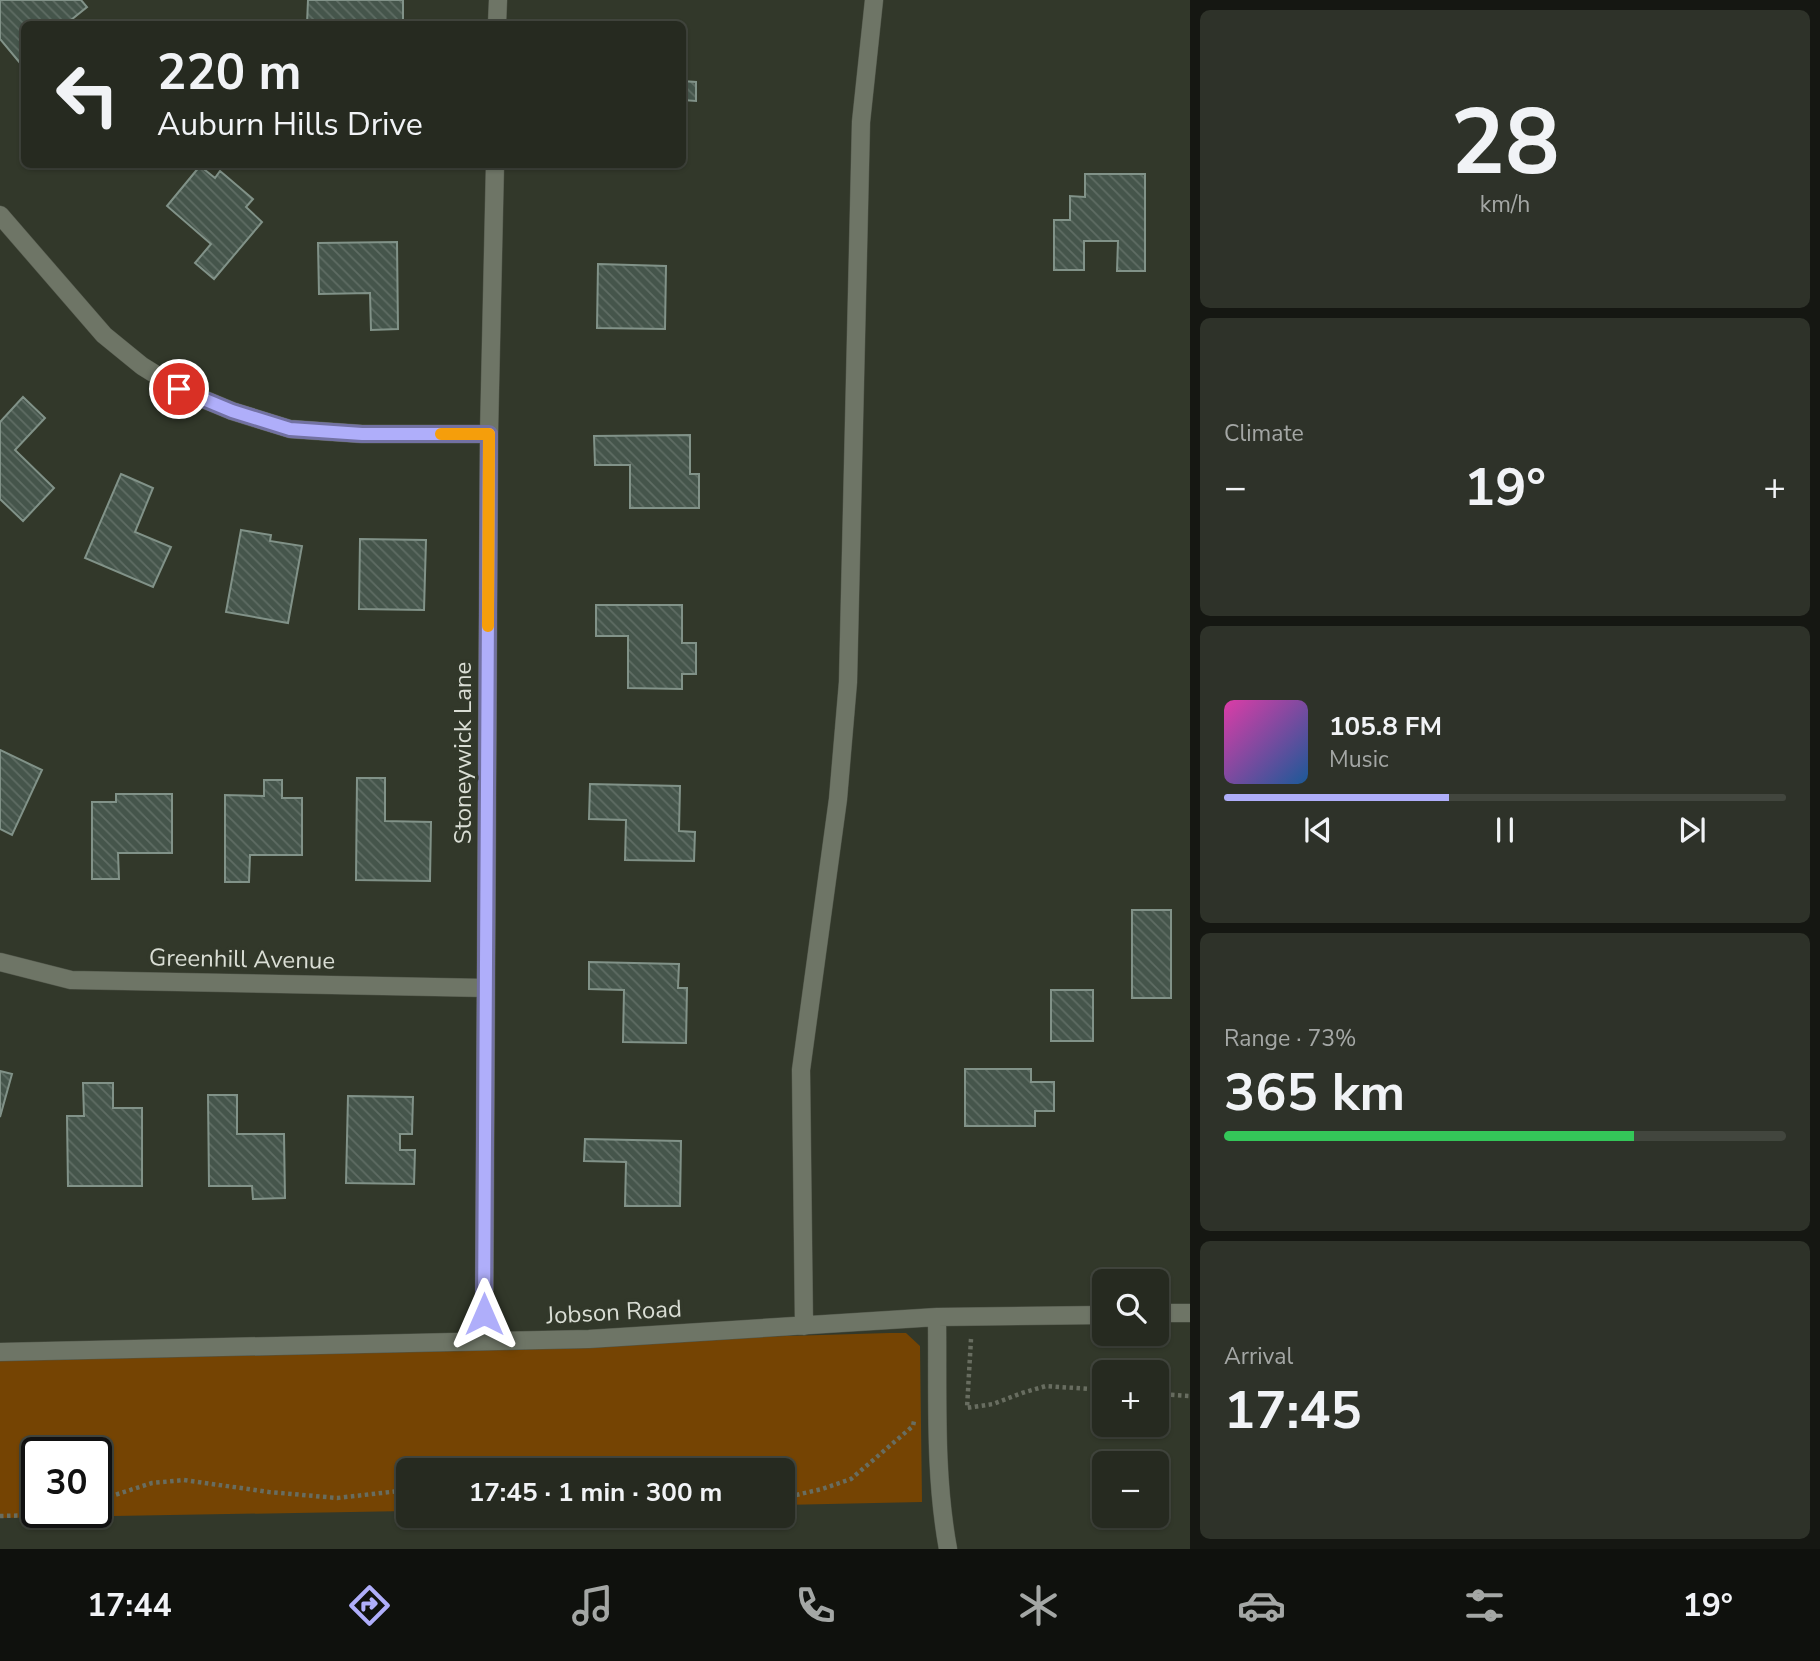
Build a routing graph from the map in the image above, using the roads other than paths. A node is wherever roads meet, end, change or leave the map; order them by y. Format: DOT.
graph roads {
  1 [pos="498,0"];
  2 [pos="874,0"];
  3 [pos="497,21"];
  4 [pos="495,168"];
  5 [pos="0,215"];
  6 [pos="489,434"];
  7 [pos="0,962"];
  8 [pos="486,988"];
  9 [pos="1169,1313"];
  10 [pos="1190,1313"];
  11 [pos="1092,1315"];
  12 [pos="937,1317"];
  13 [pos="804,1326"];
  14 [pos="484,1341"];
  15 [pos="0,1352"];
  16 [pos="948,1549"];
  1 -- 3 [label="street"];
  2 -- 13 [label="street"];
  4 -- 6 [label="street, Stoneywick Lane"];
  5 -- 6 [label="street"];
  6 -- 8 [label="street, Stoneywick Lane"];
  7 -- 8 [label="street, Greenhill Avenue"];
  8 -- 14 [label="street, Stoneywick Lane"];
  9 -- 10 [label="street"];
  11 -- 12 [label="street, Jobson Road"];
  12 -- 13 [label="street, Jobson Road"];
  12 -- 16 [label="street"];
  13 -- 14 [label="street, Jobson Road"];
  14 -- 15 [label="street, Jobson Road"];
}
